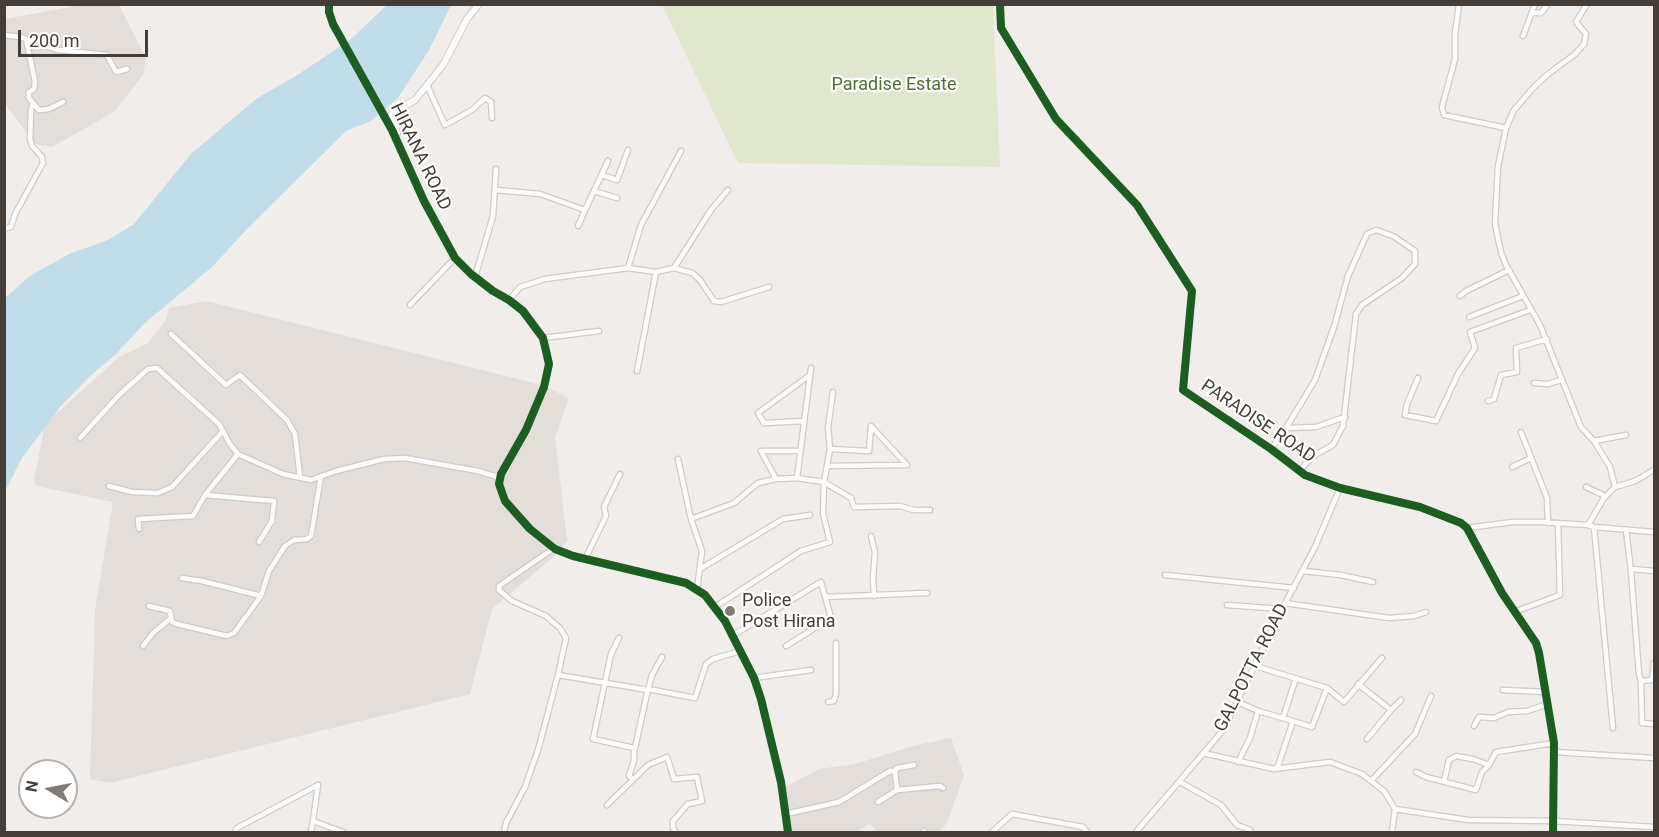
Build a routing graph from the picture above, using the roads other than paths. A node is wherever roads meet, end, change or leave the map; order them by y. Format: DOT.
graph roads {
  1 [pos="329,4"];
  2 [pos="479,4"];
  3 [pos="1000,4"];
  4 [pos="1460,4"];
  5 [pos="1535,4"];
  6 [pos="1548,4"];
  7 [pos="1587,4"];
  8 [pos="1532,13"];
  9 [pos="4,35"];
  10 [pos="1523,36"];
  11 [pos="26,39"];
  12 [pos="128,69"];
  13 [pos="427,85"];
  14 [pos="33,102"];
  15 [pos="63,102"];
  16 [pos="492,118"];
  17 [pos="1506,128"];
  18 [pos="396,140"];
  19 [pos="628,150"];
  20 [pos="681,151"];
  21 [pos="608,161"];
  22 [pos="496,169"];
  23 [pos="602,175"];
  24 [pos="496,190"];
  25 [pos="728,190"];
  26 [pos="594,191"];
  27 [pos="616,198"];
  28 [pos="585,210"];
  29 [pos="578,226"];
  30 [pos="4,228"];
  31 [pos="455,258"];
  32 [pos="628,268"];
  33 [pos="674,268"];
  34 [pos="1509,270"];
  35 [pos="656,272"];
  36 [pos="475,277"];
  37 [pos="769,287"];
  38 [pos="1460,296"];
  39 [pos="1523,296"];
  40 [pos="509,300"];
  41 [pos="410,305"];
  42 [pos="1530,310"];
  43 [pos="1469,317"];
  44 [pos="599,330"];
  45 [pos="171,334"];
  46 [pos="543,338"];
  47 [pos="1547,339"];
  48 [pos="811,368"];
  49 [pos="637,370"];
  50 [pos="810,375"];
  51 [pos="1418,378"];
  52 [pos="1561,380"];
  53 [pos="1534,383"];
  54 [pos="832,392"];
  55 [pos="1488,401"];
  56 [pos="1345,417"];
  57 [pos="804,421"];
  58 [pos="1286,428"];
  59 [pos="223,432"];
  60 [pos="1521,432"];
  61 [pos="1626,435"];
  62 [pos="80,438"];
  63 [pos="1594,441"];
  64 [pos="830,449"];
  65 [pos="1271,449"];
  66 [pos="800,451"];
  67 [pos="238,454"];
  68 [pos="1531,458"];
  69 [pos="678,459"];
  70 [pos="827,466"];
  71 [pos="1512,467"];
  72 [pos="1654,470"];
  73 [pos="1299,471"];
  74 [pos="620,474"];
  75 [pos="321,476"];
  76 [pos="300,477"];
  77 [pos="501,478"];
  78 [pos="797,478"];
  79 [pos="776,479"];
  80 [pos="824,482"];
  81 [pos="109,486"];
  82 [pos="1586,487"];
  83 [pos="1615,487"];
  84 [pos="1340,488"];
  85 [pos="205,495"];
  86 [pos="1604,498"];
  87 [pos="930,510"];
  88 [pos="810,515"];
  89 [pos="691,519"];
  90 [pos="1548,523"];
  91 [pos="1558,524"];
  92 [pos="1588,525"];
  93 [pos="1594,527"];
  94 [pos="1467,528"];
  95 [pos="139,529"];
  96 [pos="1626,530"];
  97 [pos="1654,532"];
  98 [pos="871,536"];
  99 [pos="259,542"];
  100 [pos="554,548"];
  101 [pos="585,559"];
  102 [pos="700,569"];
  103 [pos="1631,569"];
  104 [pos="1303,571"];
  105 [pos="1654,571"];
  106 [pos="1165,575"];
  107 [pos="182,578"];
  108 [pos="1373,582"];
  109 [pos="1294,588"];
  110 [pos="697,590"];
  111 [pos="927,593"];
  112 [pos="261,596"];
  113 [pos="874,596"];
  114 [pos="825,597"];
  115 [pos="1227,605"];
  116 [pos="149,606"];
  117 [pos="1283,606"];
  118 [pos="715,607"];
  119 [pos="1426,612"];
  120 [pos="1514,612"];
  121 [pos="171,618"];
  122 [pos="732,636"];
  123 [pos="619,638"];
  124 [pos="836,643"];
  125 [pos="143,646"];
  126 [pos="786,646"];
  127 [pos="740,651"];
  128 [pos="662,657"];
  129 [pos="1382,658"];
  130 [pos="1654,663"];
  131 [pos="1255,666"];
  132 [pos="811,670"];
  133 [pos="558,675"];
  134 [pos="754,678"];
  135 [pos="1296,678"];
  136 [pos="605,681"];
  137 [pos="1641,681"];
  138 [pos="1358,684"];
  139 [pos="1327,688"];
  140 [pos="648,689"];
  141 [pos="1503,690"];
  142 [pos="1546,692"];
  143 [pos="1431,696"];
  144 [pos="1401,700"];
  145 [pos="828,702"];
  146 [pos="1238,702"];
  147 [pos="1548,704"];
  148 [pos="1391,710"];
  149 [pos="1258,711"];
  150 [pos="1283,718"];
  151 [pos="1293,721"];
  152 [pos="1654,724"];
  153 [pos="1474,726"];
  154 [pos="1612,728"];
  155 [pos="1367,739"];
  156 [pos="1554,743"];
  157 [pos="634,752"];
  158 [pos="1554,752"];
  159 [pos="1203,753"];
  160 [pos="1654,758"];
  161 [pos="1238,762"];
  162 [pos="914,765"];
  163 [pos="1489,765"];
  164 [pos="1274,769"];
  165 [pos="895,771"];
  166 [pos="1416,772"];
  167 [pos="633,779"];
  168 [pos="1371,781"];
  169 [pos="1180,782"];
  170 [pos="1444,782"];
  171 [pos="943,788"];
  172 [pos="897,790"];
  173 [pos="878,802"];
  174 [pos="607,805"];
  175 [pos="1395,809"];
  176 [pos="786,814"];
  177 [pos="313,821"];
  178 [pos="1553,821"];
  179 [pos="1654,827"];
  180 [pos="674,830"];
  181 [pos="235,832"];
  182 [pos="311,832"];
  183 [pos="344,832"];
  184 [pos="504,832"];
  185 [pos="667,832"];
  186 [pos="788,832"];
  187 [pos="992,832"];
  188 [pos="1087,832"];
  189 [pos="1138,832"];
  190 [pos="1249,832"];
  191 [pos="1392,832"];
  192 [pos="1553,832"];
  1 -- 18 [label="street, HIRANA ROAD"];
  2 -- 13 [label="street"];
  3 -- 65 [label="street, PARADISE ROAD"];
  4 -- 17 [label="street"];
  5 -- 8 [label="street"];
  6 -- 8 [label="street"];
  7 -- 17 [label="street"];
  8 -- 10 [label="street"];
  9 -- 11 [label="street"];
  11 -- 12 [label="street"];
  11 -- 14 [label="street"];
  13 -- 16 [label="street"];
  13 -- 18 [label="street"];
  14 -- 15 [label="street"];
  14 -- 30 [label="street"];
  17 -- 34 [label="street"];
  18 -- 31 [label="street, HIRANA ROAD"];
  19 -- 23 [label="street"];
  20 -- 32 [label="street"];
  21 -- 23 [label="street"];
  22 -- 24 [label="street"];
  23 -- 26 [label="street"];
  24 -- 28 [label="street"];
  24 -- 36 [label="street"];
  25 -- 33 [label="street"];
  26 -- 27 [label="street"];
  26 -- 28 [label="street"];
  28 -- 29 [label="street"];
  31 -- 36 [label="street, HIRANA ROAD"];
  31 -- 41 [label="street"];
  32 -- 35 [label="street"];
  32 -- 40 [label="street"];
  33 -- 35 [label="street"];
  33 -- 37 [label="street"];
  34 -- 38 [label="street"];
  34 -- 39 [label="street"];
  35 -- 49 [label="street"];
  36 -- 40 [label="street, HIRANA ROAD"];
  39 -- 42 [label="street"];
  39 -- 43 [label="street"];
  40 -- 46 [label="street, HIRANA ROAD"];
  42 -- 47 [label="street"];
  42 -- 51 [label="street"];
  44 -- 46 [label="street"];
  45 -- 76 [label="street"];
  46 -- 77 [label="street"];
  47 -- 52 [label="street"];
  47 -- 55 [label="street"];
  48 -- 50 [label="street"];
  50 -- 57 [label="street"];
  50 -- 57 [label="street"];
  52 -- 53 [label="street"];
  52 -- 63 [label="street"];
  54 -- 64 [label="street"];
  56 -- 58 [label="street"];
  56 -- 58 [label="street"];
  56 -- 73 [label="street"];
  57 -- 66 [label="street"];
  58 -- 65 [label="street"];
  59 -- 62 [label="street"];
  59 -- 67 [label="street"];
  59 -- 81 [label="street"];
  60 -- 68 [label="street"];
  61 -- 63 [label="street"];
  63 -- 83 [label="street"];
  64 -- 70 [label="street"];
  64 -- 70 [label="street"];
  65 -- 73 [label="street, PARADISE ROAD"];
  66 -- 78 [label="street"];
  66 -- 79 [label="street"];
  67 -- 76 [label="street"];
  67 -- 85 [label="street"];
  68 -- 71 [label="street"];
  68 -- 90 [label="street"];
  69 -- 89 [label="street"];
  70 -- 80 [label="street"];
  72 -- 83 [label="street"];
  73 -- 84 [label="street, PARADISE ROAD"];
  74 -- 101 [label="street"];
  75 -- 76 [label="street"];
  75 -- 77 [label="street"];
  75 -- 112 [label="street"];
  77 -- 100 [label="street"];
  78 -- 79 [label="street"];
  78 -- 80 [label="street"];
  79 -- 89 [label="street"];
  80 -- 87 [label="street"];
  80 -- 118 [label="street"];
  82 -- 86 [label="street"];
  83 -- 86 [label="street"];
  84 -- 94 [label="street, PARADISE ROAD"];
  84 -- 104 [label="street, GALPOTTA ROAD"];
  85 -- 95 [label="street"];
  85 -- 99 [label="street"];
  86 -- 92 [label="street"];
  88 -- 102 [label="street"];
  89 -- 102 [label="street"];
  90 -- 91 [label="street"];
  90 -- 94 [label="street"];
  91 -- 92 [label="street"];
  91 -- 120 [label="street"];
  92 -- 93 [label="street"];
  93 -- 96 [label="street"];
  93 -- 154 [label="street"];
  94 -- 120 [label="street"];
  96 -- 97 [label="street"];
  96 -- 103 [label="street"];
  98 -- 113 [label="street"];
  100 -- 101 [label="street"];
  100 -- 133 [label="street"];
  101 -- 110 [label="street"];
  102 -- 110 [label="street"];
  103 -- 105 [label="street"];
  103 -- 137 [label="street"];
  104 -- 108 [label="street"];
  104 -- 109 [label="street, GALPOTTA ROAD"];
  106 -- 109 [label="street"];
  107 -- 112 [label="street"];
  109 -- 117 [label="street, GALPOTTA ROAD"];
  110 -- 118 [label="street"];
  111 -- 113 [label="street"];
  112 -- 121 [label="street"];
  113 -- 114 [label="street"];
  114 -- 122 [label="street"];
  114 -- 126 [label="street"];
  115 -- 117 [label="street"];
  116 -- 121 [label="street"];
  117 -- 119 [label="street"];
  117 -- 131 [label="street, GALPOTTA ROAD"];
  118 -- 122 [label="street"];
  120 -- 142 [label="street"];
  121 -- 125 [label="street"];
  122 -- 127 [label="street"];
  123 -- 136 [label="street"];
  124 -- 145 [label="street"];
  127 -- 134 [label="street"];
  127 -- 140 [label="street"];
  128 -- 140 [label="street"];
  129 -- 138 [label="street"];
  130 -- 137 [label="street"];
  131 -- 135 [label="street"];
  131 -- 146 [label="street, GALPOTTA ROAD"];
  132 -- 134 [label="street"];
  133 -- 136 [label="street"];
  133 -- 184 [label="street"];
  134 -- 176 [label="street"];
  135 -- 139 [label="street"];
  135 -- 150 [label="street"];
  136 -- 140 [label="street"];
  136 -- 157 [label="street"];
  137 -- 152 [label="street"];
  138 -- 139 [label="street"];
  138 -- 148 [label="street"];
  139 -- 151 [label="street"];
  140 -- 157 [label="street"];
  141 -- 142 [label="street"];
  142 -- 147 [label="street"];
  143 -- 168 [label="street"];
  144 -- 148 [label="street"];
  146 -- 149 [label="street"];
  146 -- 159 [label="street, GALPOTTA ROAD"];
  147 -- 153 [label="street"];
  147 -- 156 [label="street"];
  148 -- 155 [label="street"];
  149 -- 150 [label="street"];
  149 -- 161 [label="street"];
  150 -- 151 [label="street"];
  151 -- 164 [label="street"];
  156 -- 158 [label="street"];
  156 -- 163 [label="street"];
  157 -- 167 [label="street"];
  158 -- 160 [label="street"];
  158 -- 178 [label="street"];
  159 -- 161 [label="street"];
  159 -- 169 [label="street, GALPOTTA ROAD"];
  161 -- 164 [label="street"];
  162 -- 165 [label="street"];
  163 -- 170 [label="street"];
  163 -- 170 [label="street"];
  164 -- 168 [label="street"];
  165 -- 172 [label="street"];
  165 -- 176 [label="street"];
  166 -- 170 [label="street"];
  167 -- 174 [label="street"];
  167 -- 180 [label="street"];
  168 -- 175 [label="street"];
  169 -- 189 [label="street, GALPOTTA ROAD"];
  169 -- 190 [label="street"];
  171 -- 172 [label="street"];
  172 -- 173 [label="street"];
  175 -- 178 [label="street"];
  175 -- 191 [label="street"];
  176 -- 186 [label="street"];
  177 -- 181 [label="street"];
  177 -- 182 [label="street"];
  177 -- 183 [label="street"];
  178 -- 179 [label="street"];
  178 -- 192 [label="street"];
  180 -- 185 [label="street"];
  187 -- 188 [label="street"];
}
